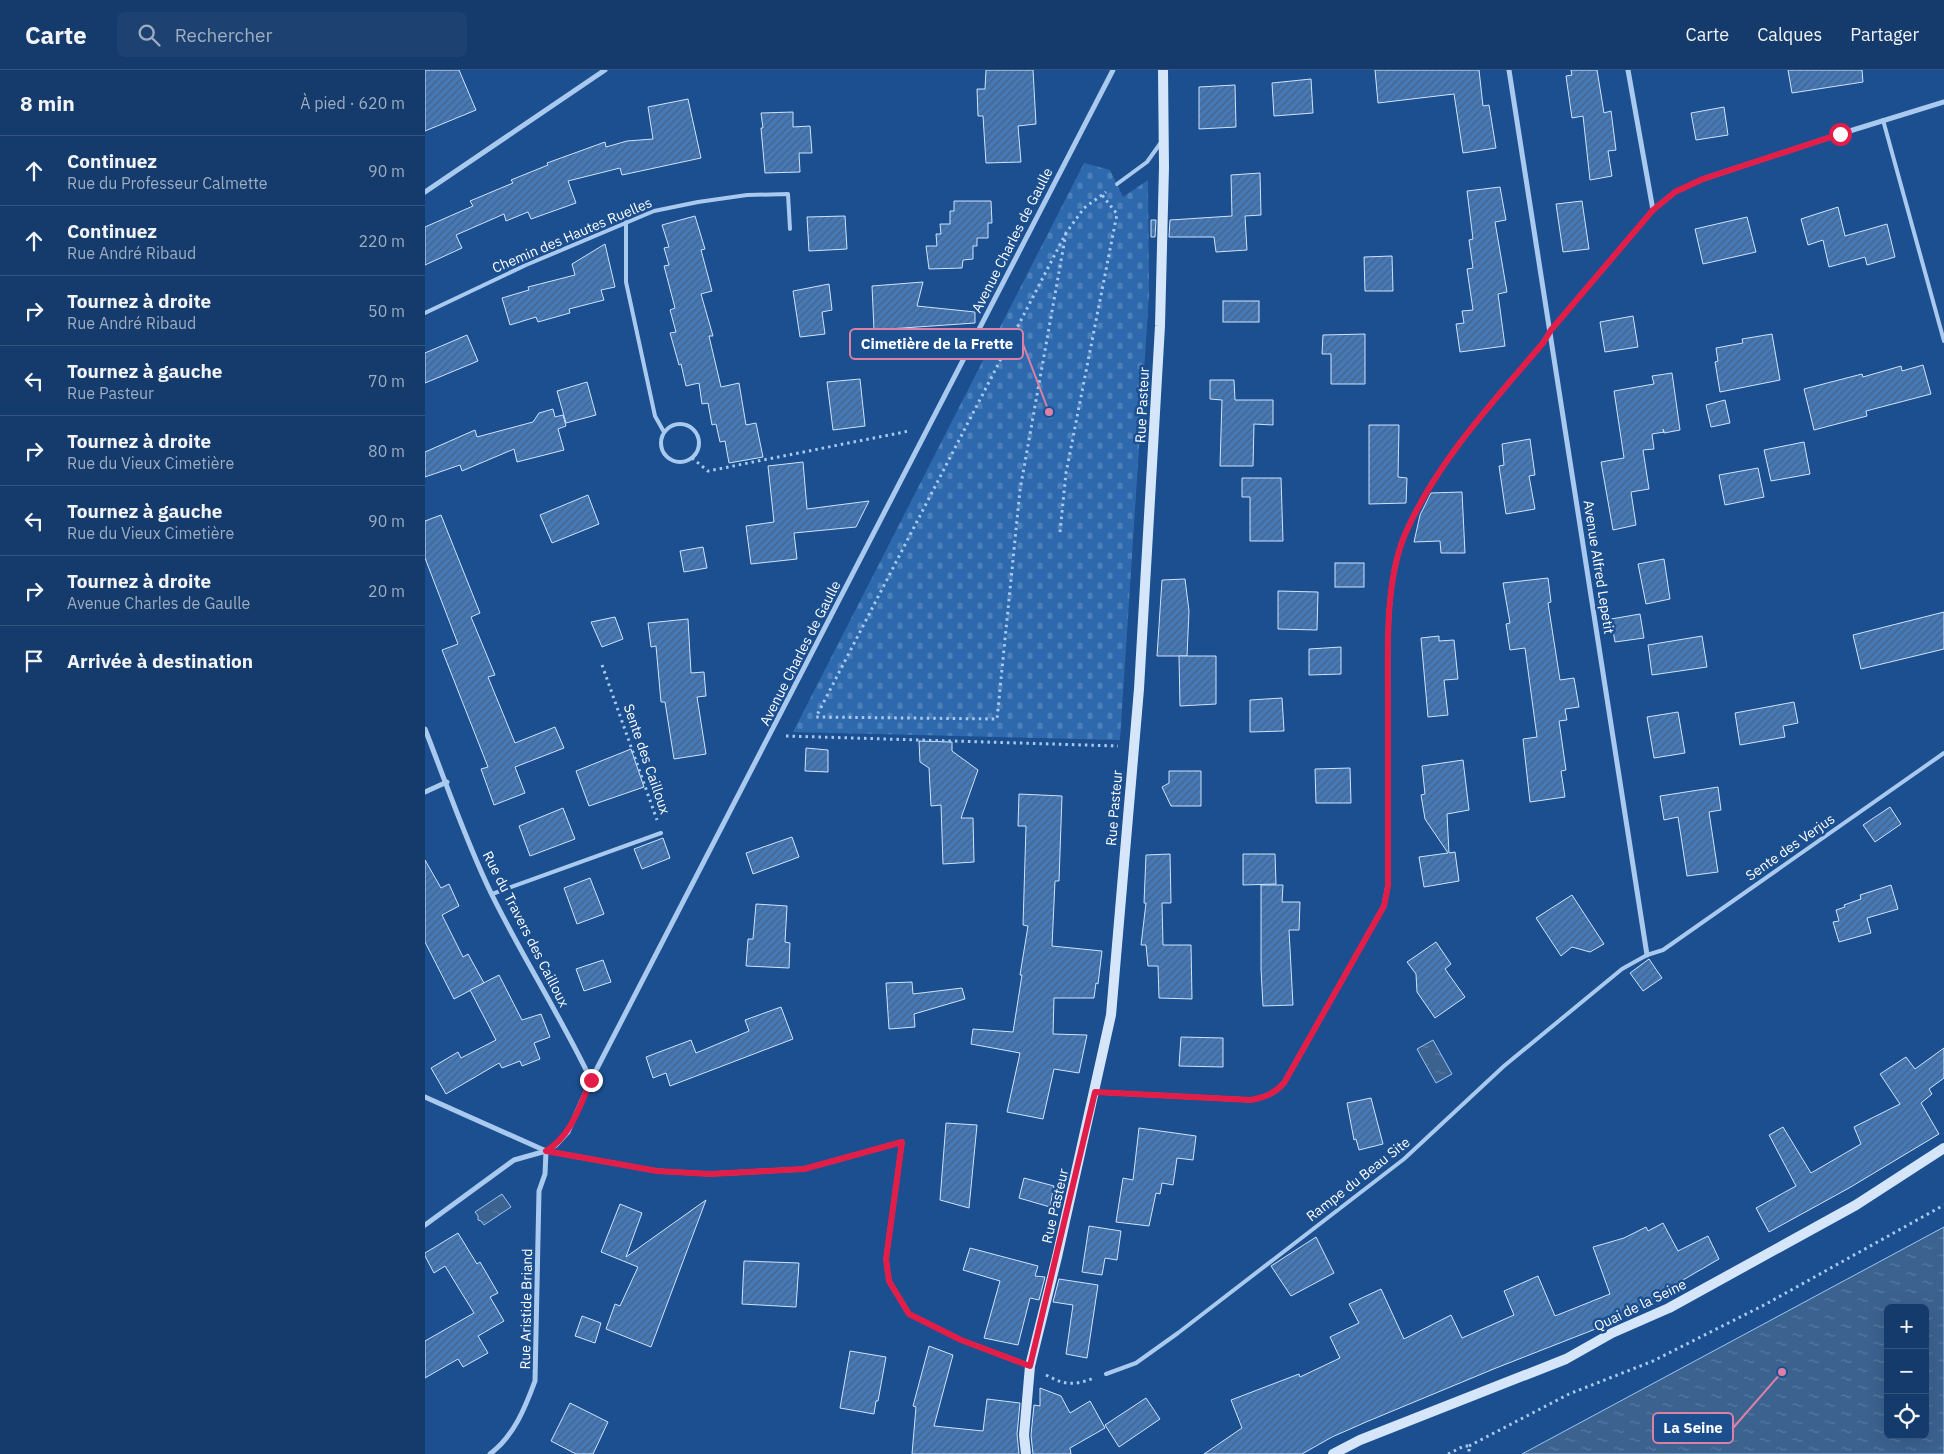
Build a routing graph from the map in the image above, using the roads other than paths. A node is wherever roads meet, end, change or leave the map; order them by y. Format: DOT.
graph roads {
  1 [pos="605,70"];
  2 [pos="1113,70"];
  3 [pos="1163,70"];
  4 [pos="1509,70"];
  5 [pos="1628,70"];
  6 [pos="1944,102"];
  7 [pos="1883,120"];
  8 [pos="1163,139"];
  9 [pos="1117,184"];
  10 [pos="425,192"];
  11 [pos="1653,210"];
  12 [pos="626,222"];
  13 [pos="790,229"];
  14 [pos="425,313"];
  15 [pos="1551,330"];
  16 [pos="1944,341"];
  17 [pos="664,432"];
  18 [pos="425,729"];
  19 [pos="1944,753"];
  20 [pos="447,782"];
  21 [pos="425,792"];
  22 [pos="661,833"];
  23 [pos="492,894"];
  24 [pos="1647,955"];
  25 [pos="591,1080"];
  26 [pos="1095,1092"];
  27 [pos="425,1097"];
  28 [pos="1944,1148"];
  29 [pos="546,1151"];
  30 [pos="425,1225"];
  31 [pos="1030,1366"];
  32 [pos="1106,1374"];
  33 [pos="489,1454"];
  34 [pos="1026,1454"];
  35 [pos="1333,1454"];
  1 -- 10 [label="street"];
  2 -- 25 [label="street, Avenue Charles de Gaulle"];
  3 -- 8 [label="street, Rue Pasteur"];
  4 -- 15 [label="street, Avenue Alfred Lepetit"];
  5 -- 11 [label="street"];
  6 -- 7 [label="street"];
  7 -- 11 [label="street"];
  7 -- 16 [label="lane"];
  8 -- 9 [label="lane"];
  8 -- 26 [label="street, Rue Pasteur"];
  11 -- 15 [label="street"];
  12 -- 13 [label="lane, Chemin des Hautes Ruelles"];
  12 -- 14 [label="lane, Chemin des Hautes Ruelles"];
  12 -- 17 [label="lane"];
  15 -- 24 [label="street, Avenue Alfred Lepetit"];
  15 -- 26 [label="street"];
  17 -- 17 [label="lane"];
  18 -- 20 [label="street, Rue du Travers des Cailloux"];
  19 -- 24 [label="lane, Sente des Verjus"];
  20 -- 21 [label="street"];
  20 -- 23 [label="street, Rue du Travers des Cailloux"];
  22 -- 23 [label="lane, Sente des Cailloux"];
  23 -- 25 [label="street, Rue du Travers des Cailloux"];
  24 -- 32 [label="lane, Rampe du Beau Site"];
  25 -- 29 [label="street, Avenue Charles de Gaulle"];
  26 -- 31 [label="street, Rue Pasteur"];
  27 -- 29 [label="street"];
  28 -- 35 [label="street, Quai de la Seine"];
  29 -- 30 [label="street"];
  29 -- 31 [label="street"];
  29 -- 33 [label="street, Rue Aristide Briand"];
  31 -- 34 [label="street, Rue Pasteur"];
}
